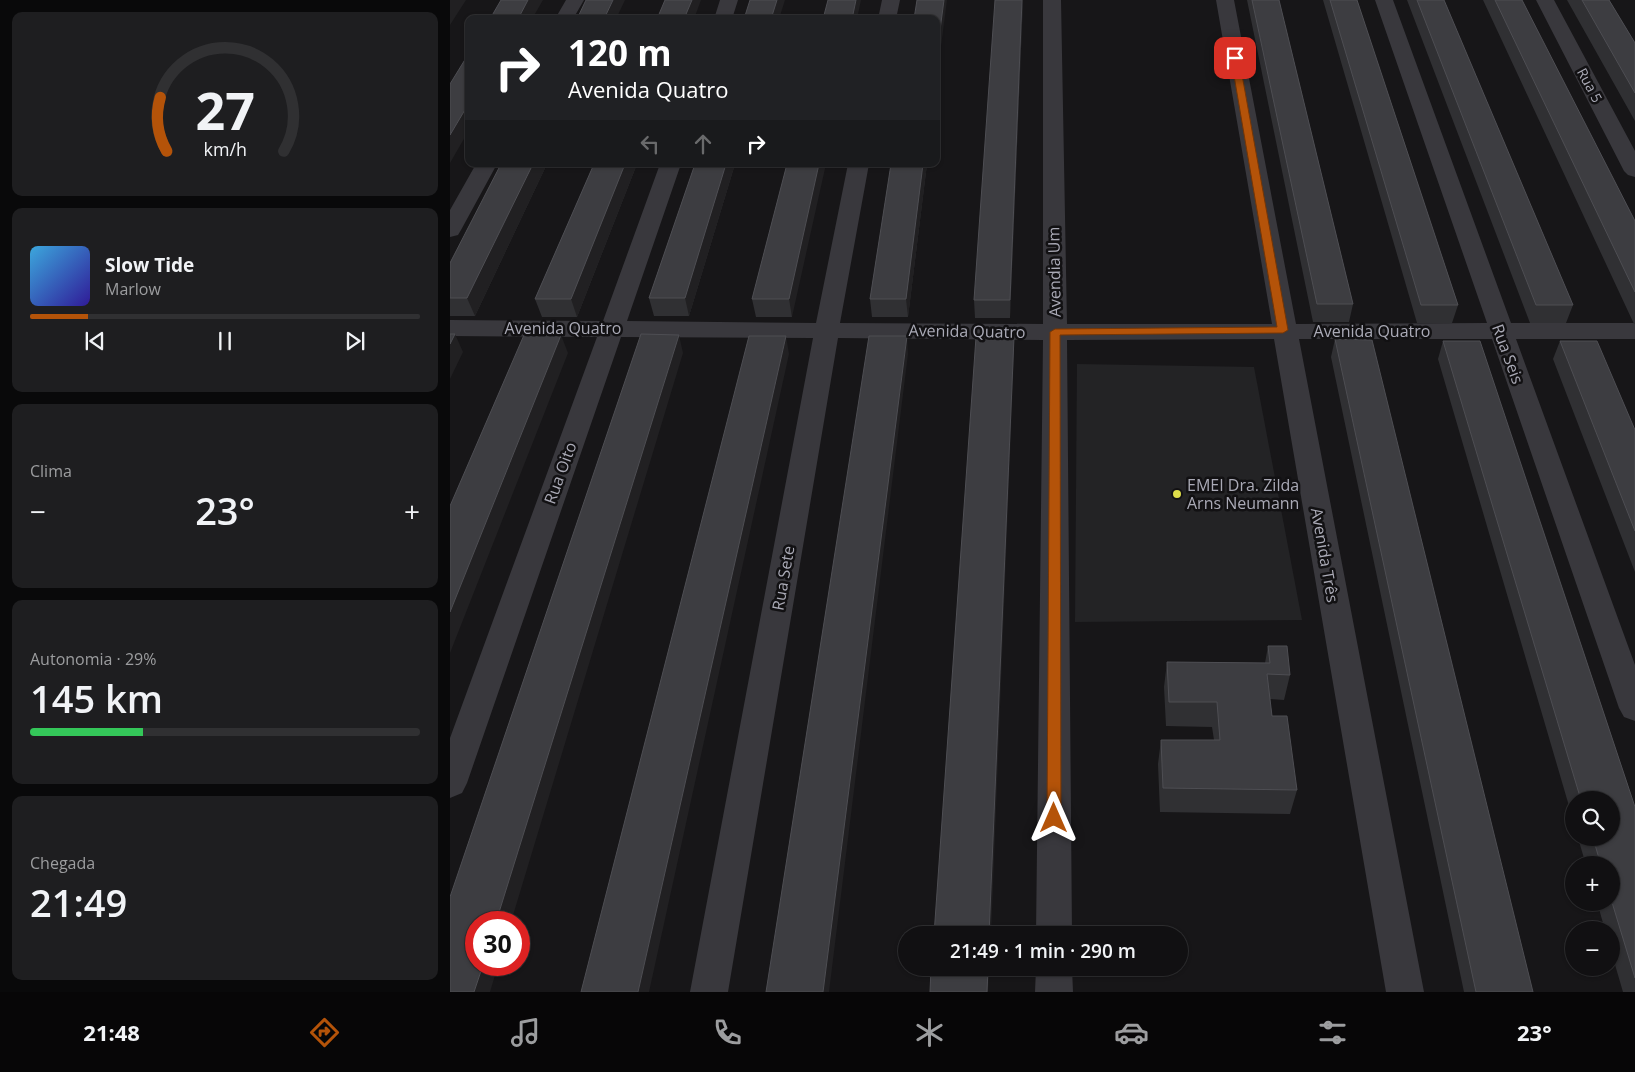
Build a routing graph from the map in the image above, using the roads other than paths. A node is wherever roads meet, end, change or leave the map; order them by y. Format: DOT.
graph roads {
  1 [pos="574,0"];
  2 [pos="729,0"];
  3 [pos="891,0"];
  4 [pos="1052,0"];
  5 [pos="1225,0"];
  6 [pos="1384,0"];
  7 [pos="1545,0"];
  8 [pos="566,15"];
  9 [pos="724,15"];
  10 [pos="888,15"];
  11 [pos="484,167"];
  12 [pos="670,167"];
  13 [pos="858,167"];
  14 [pos="1635,171"];
  15 [pos="450,230"];
  16 [pos="450,328"];
  17 [pos="612,328"];
  18 [pos="827,330"];
  19 [pos="1283,330"];
  20 [pos="1500,331"];
  21 [pos="1635,331"];
  22 [pos="1055,332"];
  23 [pos="1635,708"];
  24 [pos="450,783"];
  25 [pos="1054,926"];
  26 [pos="1054,976"];
  27 [pos="709,992"];
  28 [pos="1054,992"];
  29 [pos="1405,992"];
  1 -- 8 [label="street"];
  2 -- 9 [label="street"];
  3 -- 10 [label="street"];
  4 -- 22 [label="street, Avendia Um"];
  5 -- 19 [label="street, Avenida Três"];
  6 -- 20 [label="street, Rua Seis"];
  7 -- 14 [label="street, Rua 5"];
  11 -- 15 [label="street"];
  12 -- 17 [label="street, Rua Oito"];
  13 -- 18 [label="street, Rua Sete"];
  16 -- 17 [label="street, Avenida Quatro"];
  17 -- 18 [label="street, Avenida Quatro"];
  17 -- 24 [label="street, Rua Oito"];
  18 -- 22 [label="street, Avenida Quatro"];
  18 -- 27 [label="street, Rua Sete"];
  19 -- 20 [label="street, Avenida Quatro"];
  19 -- 22 [label="street, Avenida Quatro"];
  19 -- 29 [label="street, Avenida Três"];
  20 -- 21 [label="street, Avenida Quatro"];
  20 -- 23 [label="street, Rua Seis"];
  22 -- 25 [label="street, Avendia Um"];
  26 -- 28 [label="street"];
}
